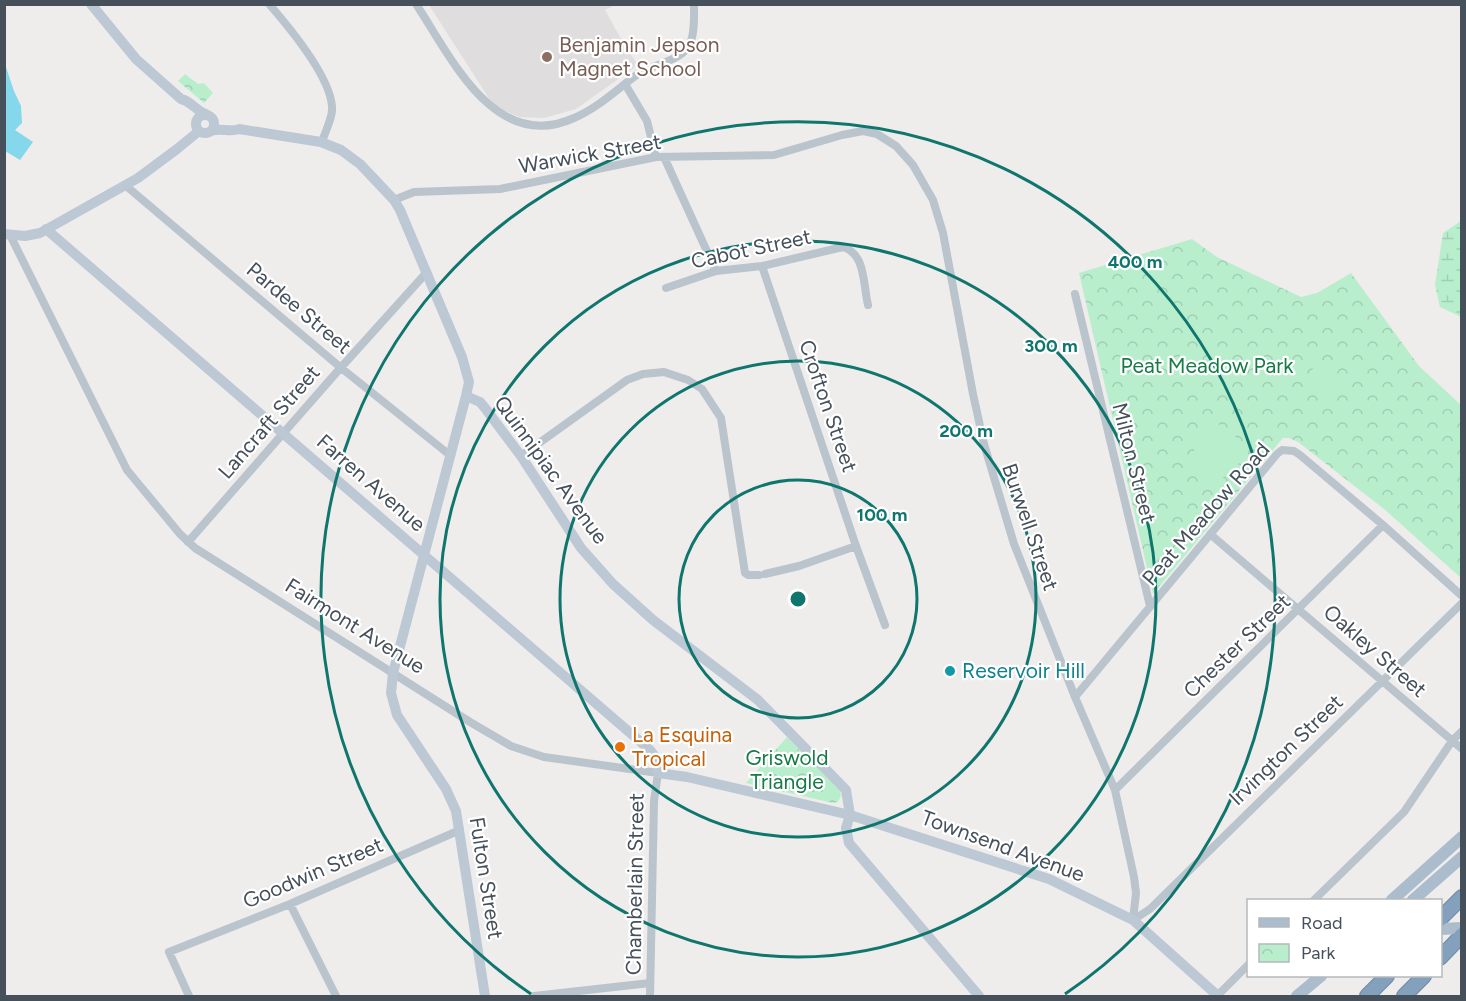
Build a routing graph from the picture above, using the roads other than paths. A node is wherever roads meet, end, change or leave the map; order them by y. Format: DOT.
graph roads {
  1 [pos="91,4"];
  2 [pos="269,4"];
  3 [pos="416,4"];
  4 [pos="694,4"];
  5 [pos="625,84"];
  6 [pos="181,99"];
  7 [pos="209,116"];
  8 [pos="197,127"];
  9 [pos="238,129"];
  10 [pos="211,131"];
  11 [pos="322,142"];
  12 [pos="896,146"];
  13 [pos="660,157"];
  14 [pos="125,185"];
  15 [pos="394,200"];
  16 [pos="46,229"];
  17 [pos="7,235"];
  18 [pos="762,266"];
  19 [pos="716,271"];
  20 [pos="427,272"];
  21 [pos="666,288"];
  22 [pos="1076,294"];
  23 [pos="868,304"];
  24 [pos="340,367"];
  25 [pos="466,396"];
  26 [pos="283,433"];
  27 [pos="451,456"];
  28 [pos="521,456"];
  29 [pos="1383,525"];
  30 [pos="1210,534"];
  31 [pos="188,542"];
  32 [pos="856,546"];
  33 [pos="424,556"];
  34 [pos="1461,596"];
  35 [pos="1461,603"];
  36 [pos="1150,606"];
  37 [pos="1299,610"];
  38 [pos="885,625"];
  39 [pos="393,673"];
  40 [pos="1382,681"];
  41 [pos="1075,697"];
  42 [pos="1461,731"];
  43 [pos="1452,741"];
  44 [pos="1461,749"];
  45 [pos="658,773"];
  46 [pos="1115,790"];
  47 [pos="850,815"];
  48 [pos="460,830"];
  49 [pos="1461,837"];
  50 [pos="1461,857"];
  51 [pos="1461,897"];
  52 [pos="1315,899"];
  53 [pos="1395,899"];
  54 [pos="1414,899"];
  55 [pos="290,904"];
  56 [pos="1442,917"];
  57 [pos="1133,920"];
  58 [pos="1461,928"];
  59 [pos="1442,929"];
  60 [pos="1461,935"];
  61 [pos="1442,956"];
  62 [pos="1247,966"];
  63 [pos="1318,977"];
  64 [pos="1385,977"];
  65 [pos="1422,977"];
  66 [pos="650,983"];
  67 [pos="189,996"];
  68 [pos="336,996"];
  69 [pos="485,996"];
  70 [pos="534,996"];
  71 [pos="650,996"];
  72 [pos="979,996"];
  73 [pos="1218,996"];
  74 [pos="1297,996"];
  75 [pos="1367,996"];
  76 [pos="1404,996"];
  1 -- 6 [label="main road, Quinnipiac Avenue"];
  2 -- 11 [label="street"];
  3 -- 5 [label="street"];
  4 -- 5 [label="street"];
  5 -- 13 [label="street"];
  6 -- 7 [label="main road, Quinnipiac Avenue"];
  6 -- 8 [label="main road, Quinnipiac Avenue"];
  7 -- 8 [label="main road"];
  7 -- 9 [label="main road, Quinnipiac Avenue"];
  7 -- 10 [label="main road"];
  8 -- 10 [label="main road"];
  8 -- 14 [label="main road"];
  9 -- 10 [label="main road, Quinnipiac Avenue"];
  9 -- 11 [label="main road, Quinnipiac Avenue"];
  11 -- 15 [label="main road, Quinnipiac Avenue"];
  12 -- 13 [label="street, Warwick Street"];
  12 -- 41 [label="street, Burwell Street"];
  13 -- 15 [label="street, Warwick Street"];
  13 -- 19 [label="street"];
  14 -- 16 [label="main road"];
  14 -- 24 [label="street, Pardee Street"];
  15 -- 20 [label="main road, Quinnipiac Avenue"];
  16 -- 17 [label="main road"];
  16 -- 26 [label="main road, Farren Avenue"];
  17 -- 31 [label="street, Fairmont Avenue"];
  18 -- 19 [label="street, Cabot Street"];
  18 -- 23 [label="street, Cabot Street"];
  18 -- 32 [label="street, Crofton Street"];
  19 -- 21 [label="street, Cabot Street"];
  20 -- 24 [label="street, Lancraft Street"];
  20 -- 25 [label="main road, Quinnipiac Avenue"];
  22 -- 36 [label="street, Milton Street"];
  24 -- 26 [label="street, Lancraft Street"];
  24 -- 27 [label="street, Pardee Street"];
  25 -- 27 [label="main road, Fulton Street"];
  25 -- 28 [label="main road, Quinnipiac Avenue"];
  26 -- 31 [label="street, Lancraft Street"];
  26 -- 33 [label="main road, Farren Avenue"];
  27 -- 33 [label="main road, Fulton Street"];
  28 -- 32 [label="street"];
  28 -- 47 [label="main road, Quinnipiac Avenue"];
  29 -- 30 [label="street, Peat Meadow Road"];
  29 -- 34 [label="street, Peat Meadow Road"];
  29 -- 37 [label="street, Chester Street"];
  30 -- 36 [label="street, Peat Meadow Road"];
  30 -- 37 [label="street, Oakley Street"];
  31 -- 39 [label="street, Fairmont Avenue"];
  32 -- 38 [label="street, Crofton Street"];
  33 -- 39 [label="main road, Fulton Street"];
  33 -- 45 [label="main road, Farren Avenue"];
  35 -- 40 [label="street, Irvington Street"];
  36 -- 41 [label="street, Peat Meadow Road"];
  37 -- 40 [label="street, Oakley Street"];
  37 -- 46 [label="street, Chester Street"];
  39 -- 45 [label="street, Fairmont Avenue"];
  39 -- 48 [label="main road, Fulton Street"];
  40 -- 43 [label="street, Oakley Street"];
  40 -- 57 [label="street, Irvington Street"];
  41 -- 46 [label="street, Burwell Street"];
  42 -- 43 [label="street"];
  43 -- 44 [label="street, Oakley Street"];
  43 -- 52 [label="street"];
  45 -- 47 [label="main road, Fairmont Avenue"];
  45 -- 66 [label="street, Chamberlain Street"];
  46 -- 57 [label="street, Burwell Street"];
  47 -- 57 [label="main road, Townsend Avenue"];
  47 -- 72 [label="main road, Quinnipiac Avenue"];
  48 -- 55 [label="street, Goodwin Street"];
  48 -- 69 [label="main road, Fulton Street"];
  49 -- 53 [label="main road"];
  50 -- 54 [label="main road"];
  51 -- 56 [label="highway"];
  55 -- 67 [label="street, Goodwin Street"];
  55 -- 68 [label="street"];
  57 -- 73 [label="main road, Townsend Avenue"];
  58 -- 59 [label="main road"];
  60 -- 61 [label="highway"];
  62 -- 73 [label="street"];
  63 -- 74 [label="main road"];
  64 -- 75 [label="highway"];
  65 -- 76 [label="highway"];
  66 -- 70 [label="street"];
  66 -- 71 [label="street, Chamberlain Street"];
}
